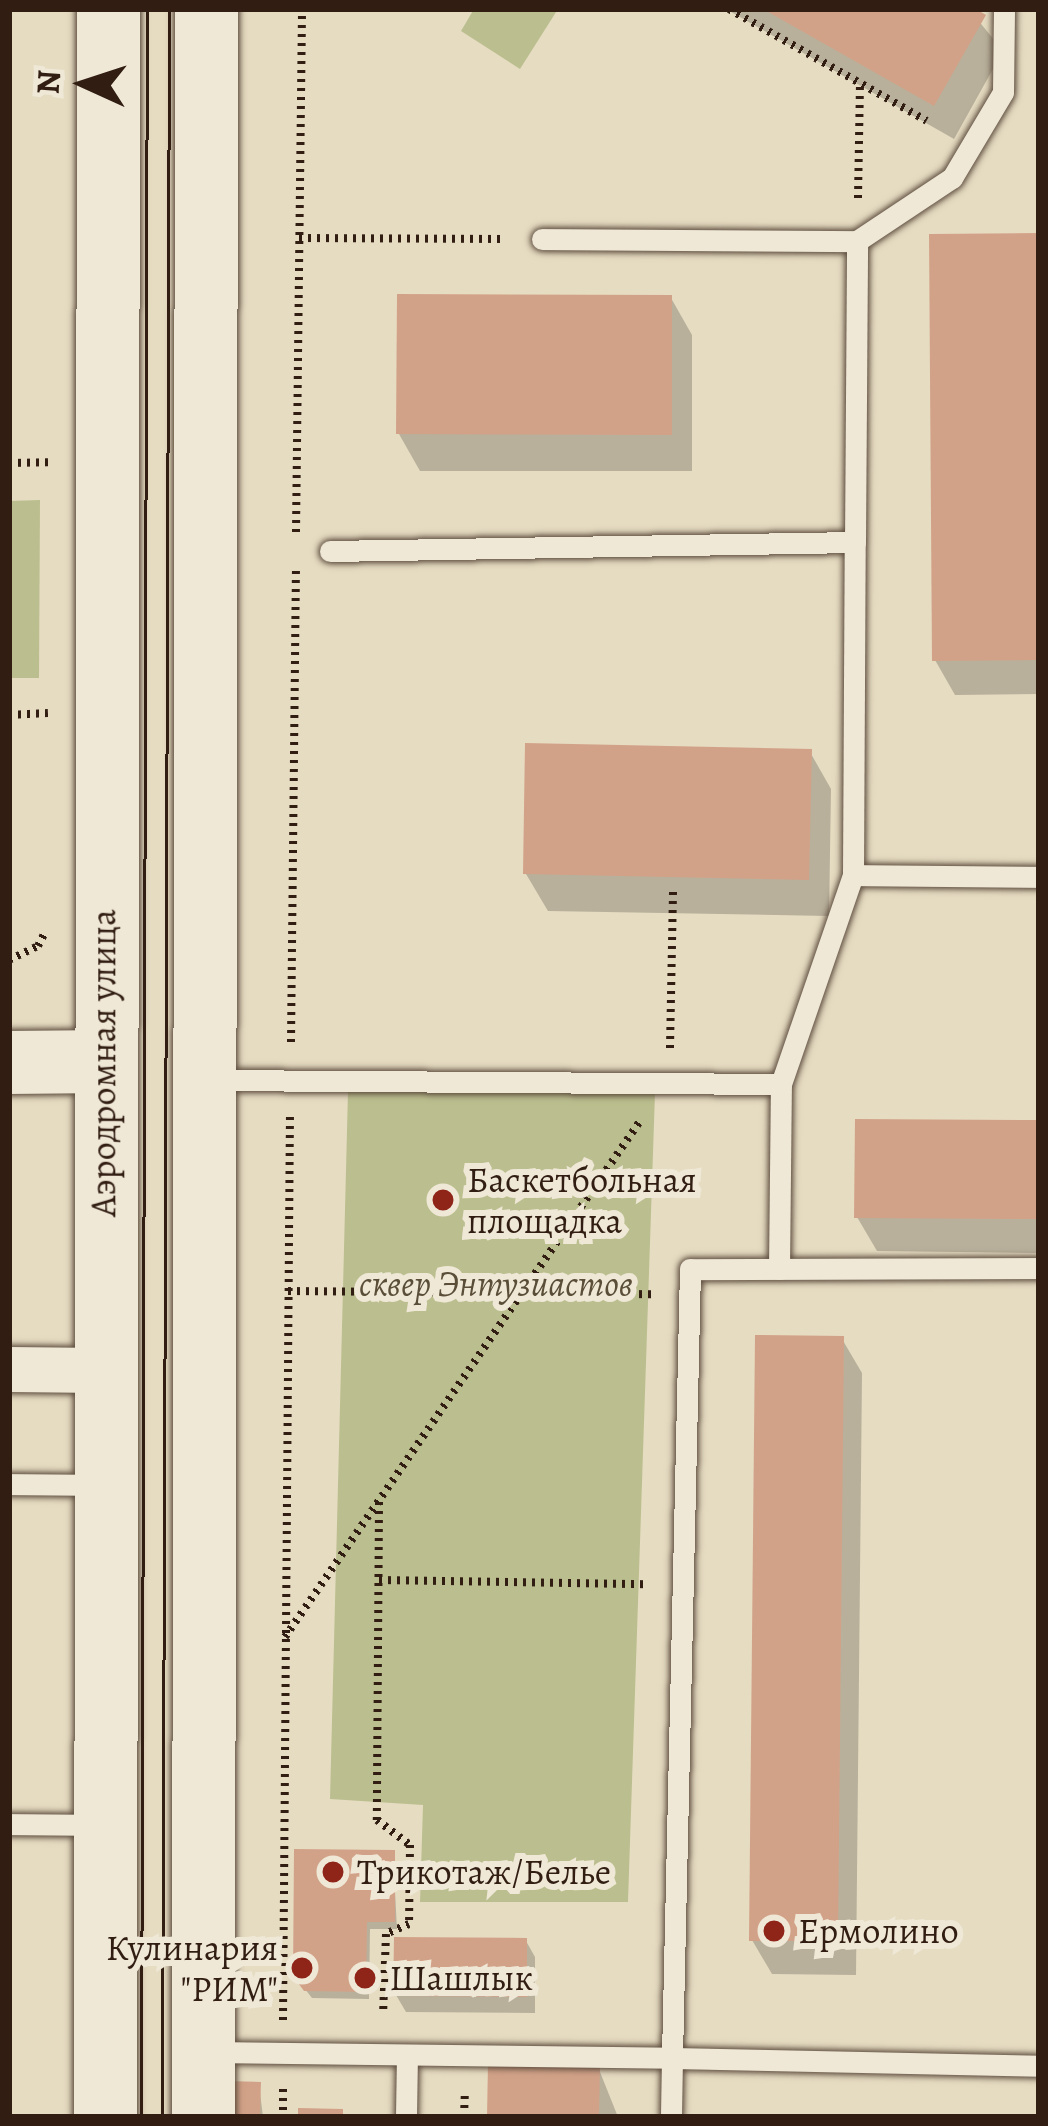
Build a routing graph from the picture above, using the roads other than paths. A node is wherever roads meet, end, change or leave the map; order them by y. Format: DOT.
graph roads {
  1 [pos="108,9"];
  2 [pos="206,9"];
  3 [pos="1004,9"];
  4 [pos="542,239"];
  5 [pos="857,241"];
  6 [pos="855,542"];
  7 [pos="330,550"];
  8 [pos="853,874"];
  9 [pos="1039,877"];
  10 [pos="104,1060"];
  11 [pos="9,1061"];
  12 [pos="205,1080"];
  13 [pos="781,1084"];
  14 [pos="1039,1268"];
  15 [pos="779,1269"];
  16 [pos="9,1369"];
  17 [pos="102,1370"];
  18 [pos="9,1484"];
  19 [pos="103,1485"];
  20 [pos="9,1824"];
  21 [pos="106,1826"];
  22 [pos="203,2052"];
  23 [pos="407,2055"];
  24 [pos="672,2058"];
  25 [pos="1039,2066"];
  26 [pos="105,2117"];
  27 [pos="203,2117"];
  28 [pos="406,2117"];
  29 [pos="671,2117"];
  1 -- 10 [label="main road, Аэродромная улица"];
  2 -- 12 [label="main road"];
  3 -- 5 [label="lane"];
  4 -- 5 [label="lane"];
  5 -- 6 [label="lane"];
  6 -- 7 [label="lane"];
  6 -- 8 [label="lane"];
  8 -- 9 [label="lane"];
  8 -- 13 [label="lane"];
  10 -- 11 [label="main road"];
  10 -- 17 [label="main road, Аэродромная улица"];
  12 -- 13 [label="lane"];
  12 -- 22 [label="main road"];
  13 -- 15 [label="lane"];
  14 -- 15 [label="lane"];
  15 -- 24 [label="lane"];
  16 -- 17 [label="street"];
  17 -- 19 [label="main road, Аэродромная улица"];
  18 -- 19 [label="lane"];
  19 -- 21 [label="main road, Аэродромная улица"];
  20 -- 21 [label="lane"];
  21 -- 26 [label="main road, Аэродромная улица"];
  22 -- 23 [label="lane"];
  22 -- 27 [label="main road"];
  23 -- 24 [label="lane"];
  23 -- 28 [label="lane"];
  24 -- 25 [label="lane"];
  24 -- 29 [label="lane"];
}
